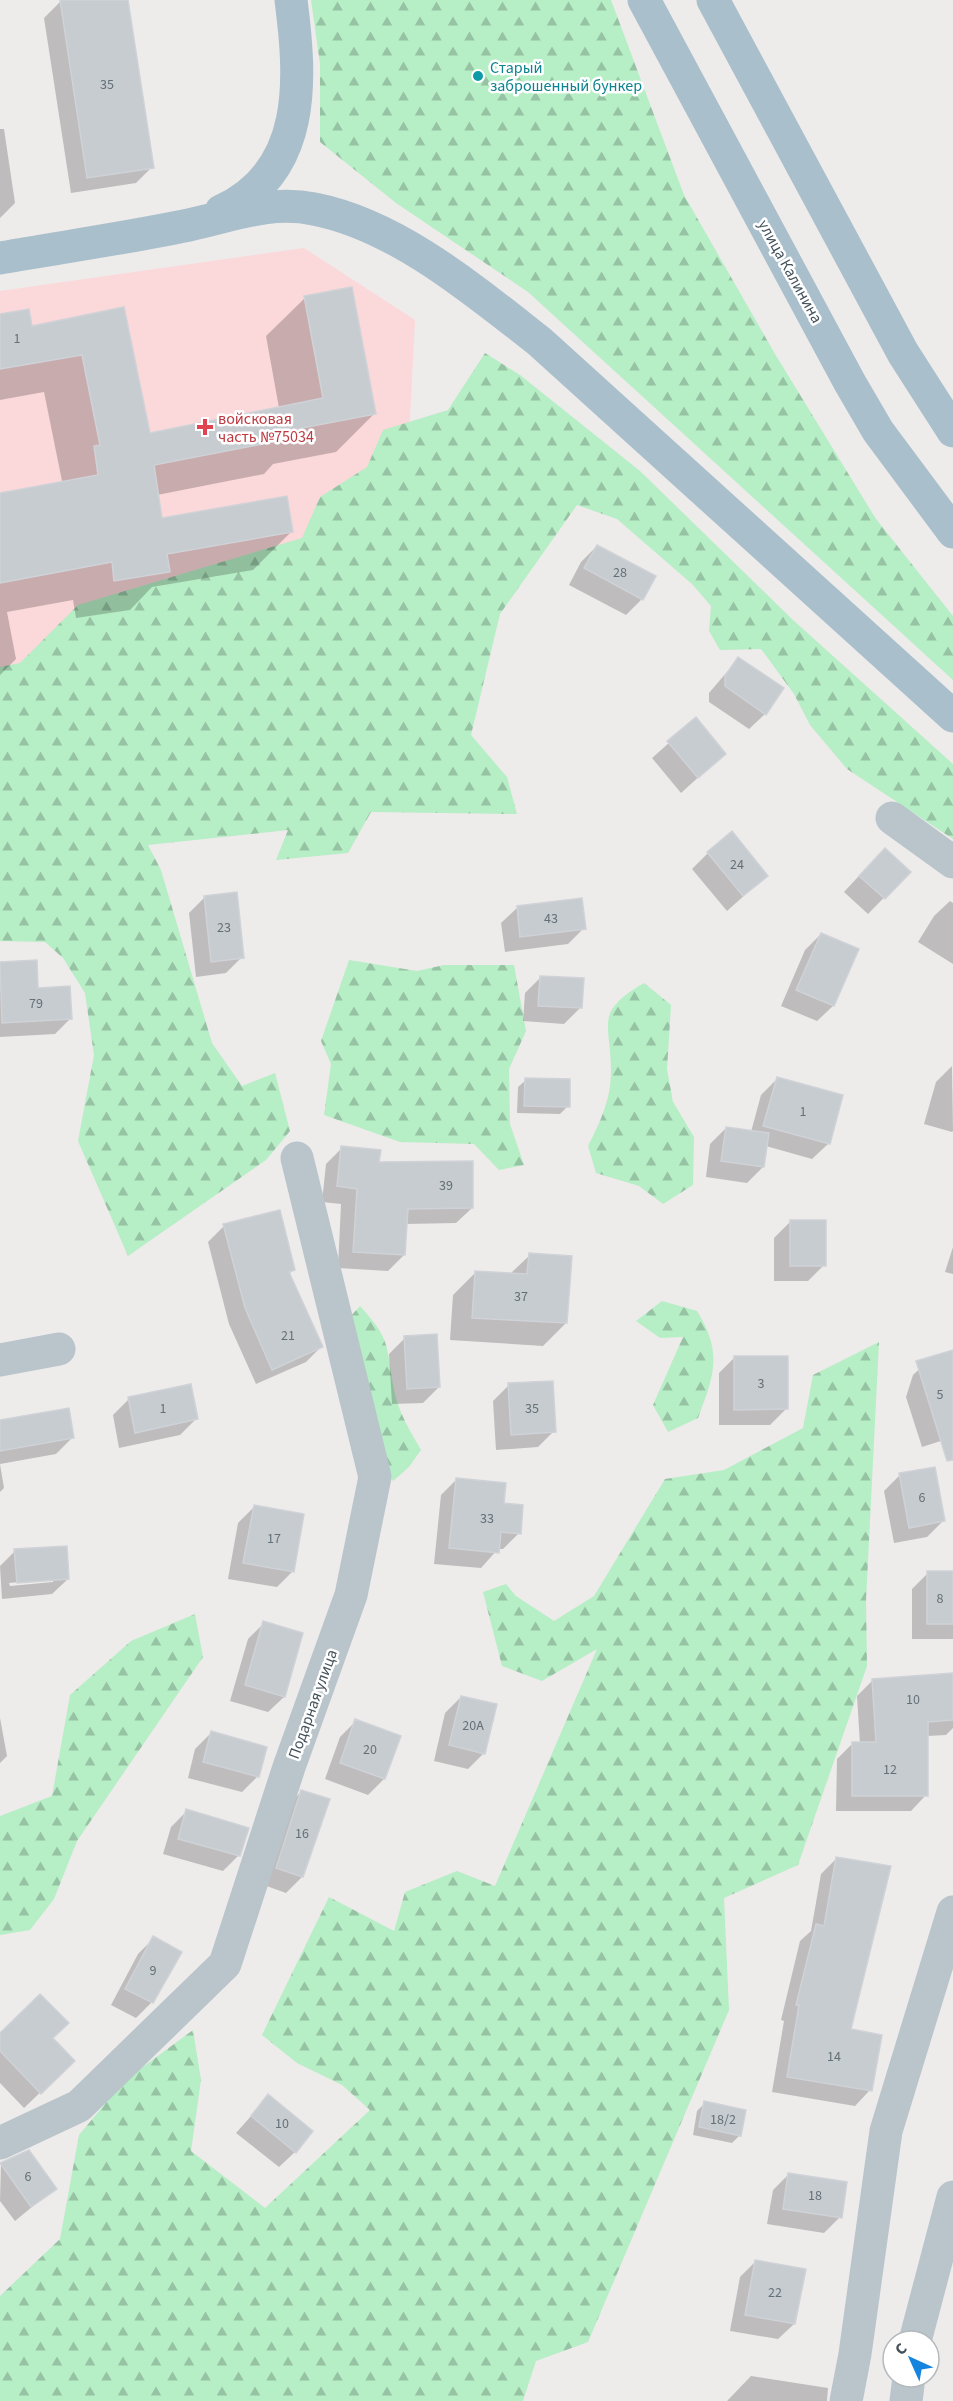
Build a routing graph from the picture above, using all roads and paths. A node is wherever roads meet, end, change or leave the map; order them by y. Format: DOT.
graph roads {
  1 [pos="291,0"];
  2 [pos="644,0"];
  3 [pos="713,0"];
  4 [pos="189,225"];
  5 [pos="0,258"];
  6 [pos="953,432"];
  7 [pos="953,532"];
  8 [pos="953,716"];
  9 [pos="892,818"];
  10 [pos="953,862"];
  11 [pos="297,1158"];
  12 [pos="59,1349"];
  13 [pos="0,1360"];
  14 [pos="953,1912"];
  15 [pos="0,2143"];
  16 [pos="953,2197"];
  17 [pos="918,2329"];
  18 [pos="846,2401"];
  1 -- 4 [label="main road"];
  2 -- 7 [label="main road, улица Калинина"];
  3 -- 6 [label="main road"];
  4 -- 5 [label="main road"];
  4 -- 8 [label="main road"];
  9 -- 10 [label="street"];
  11 -- 15 [label="street, Подарная улица"];
  12 -- 13 [label="street"];
  14 -- 18 [label="street"];
  16 -- 17 [label="street"];
}
